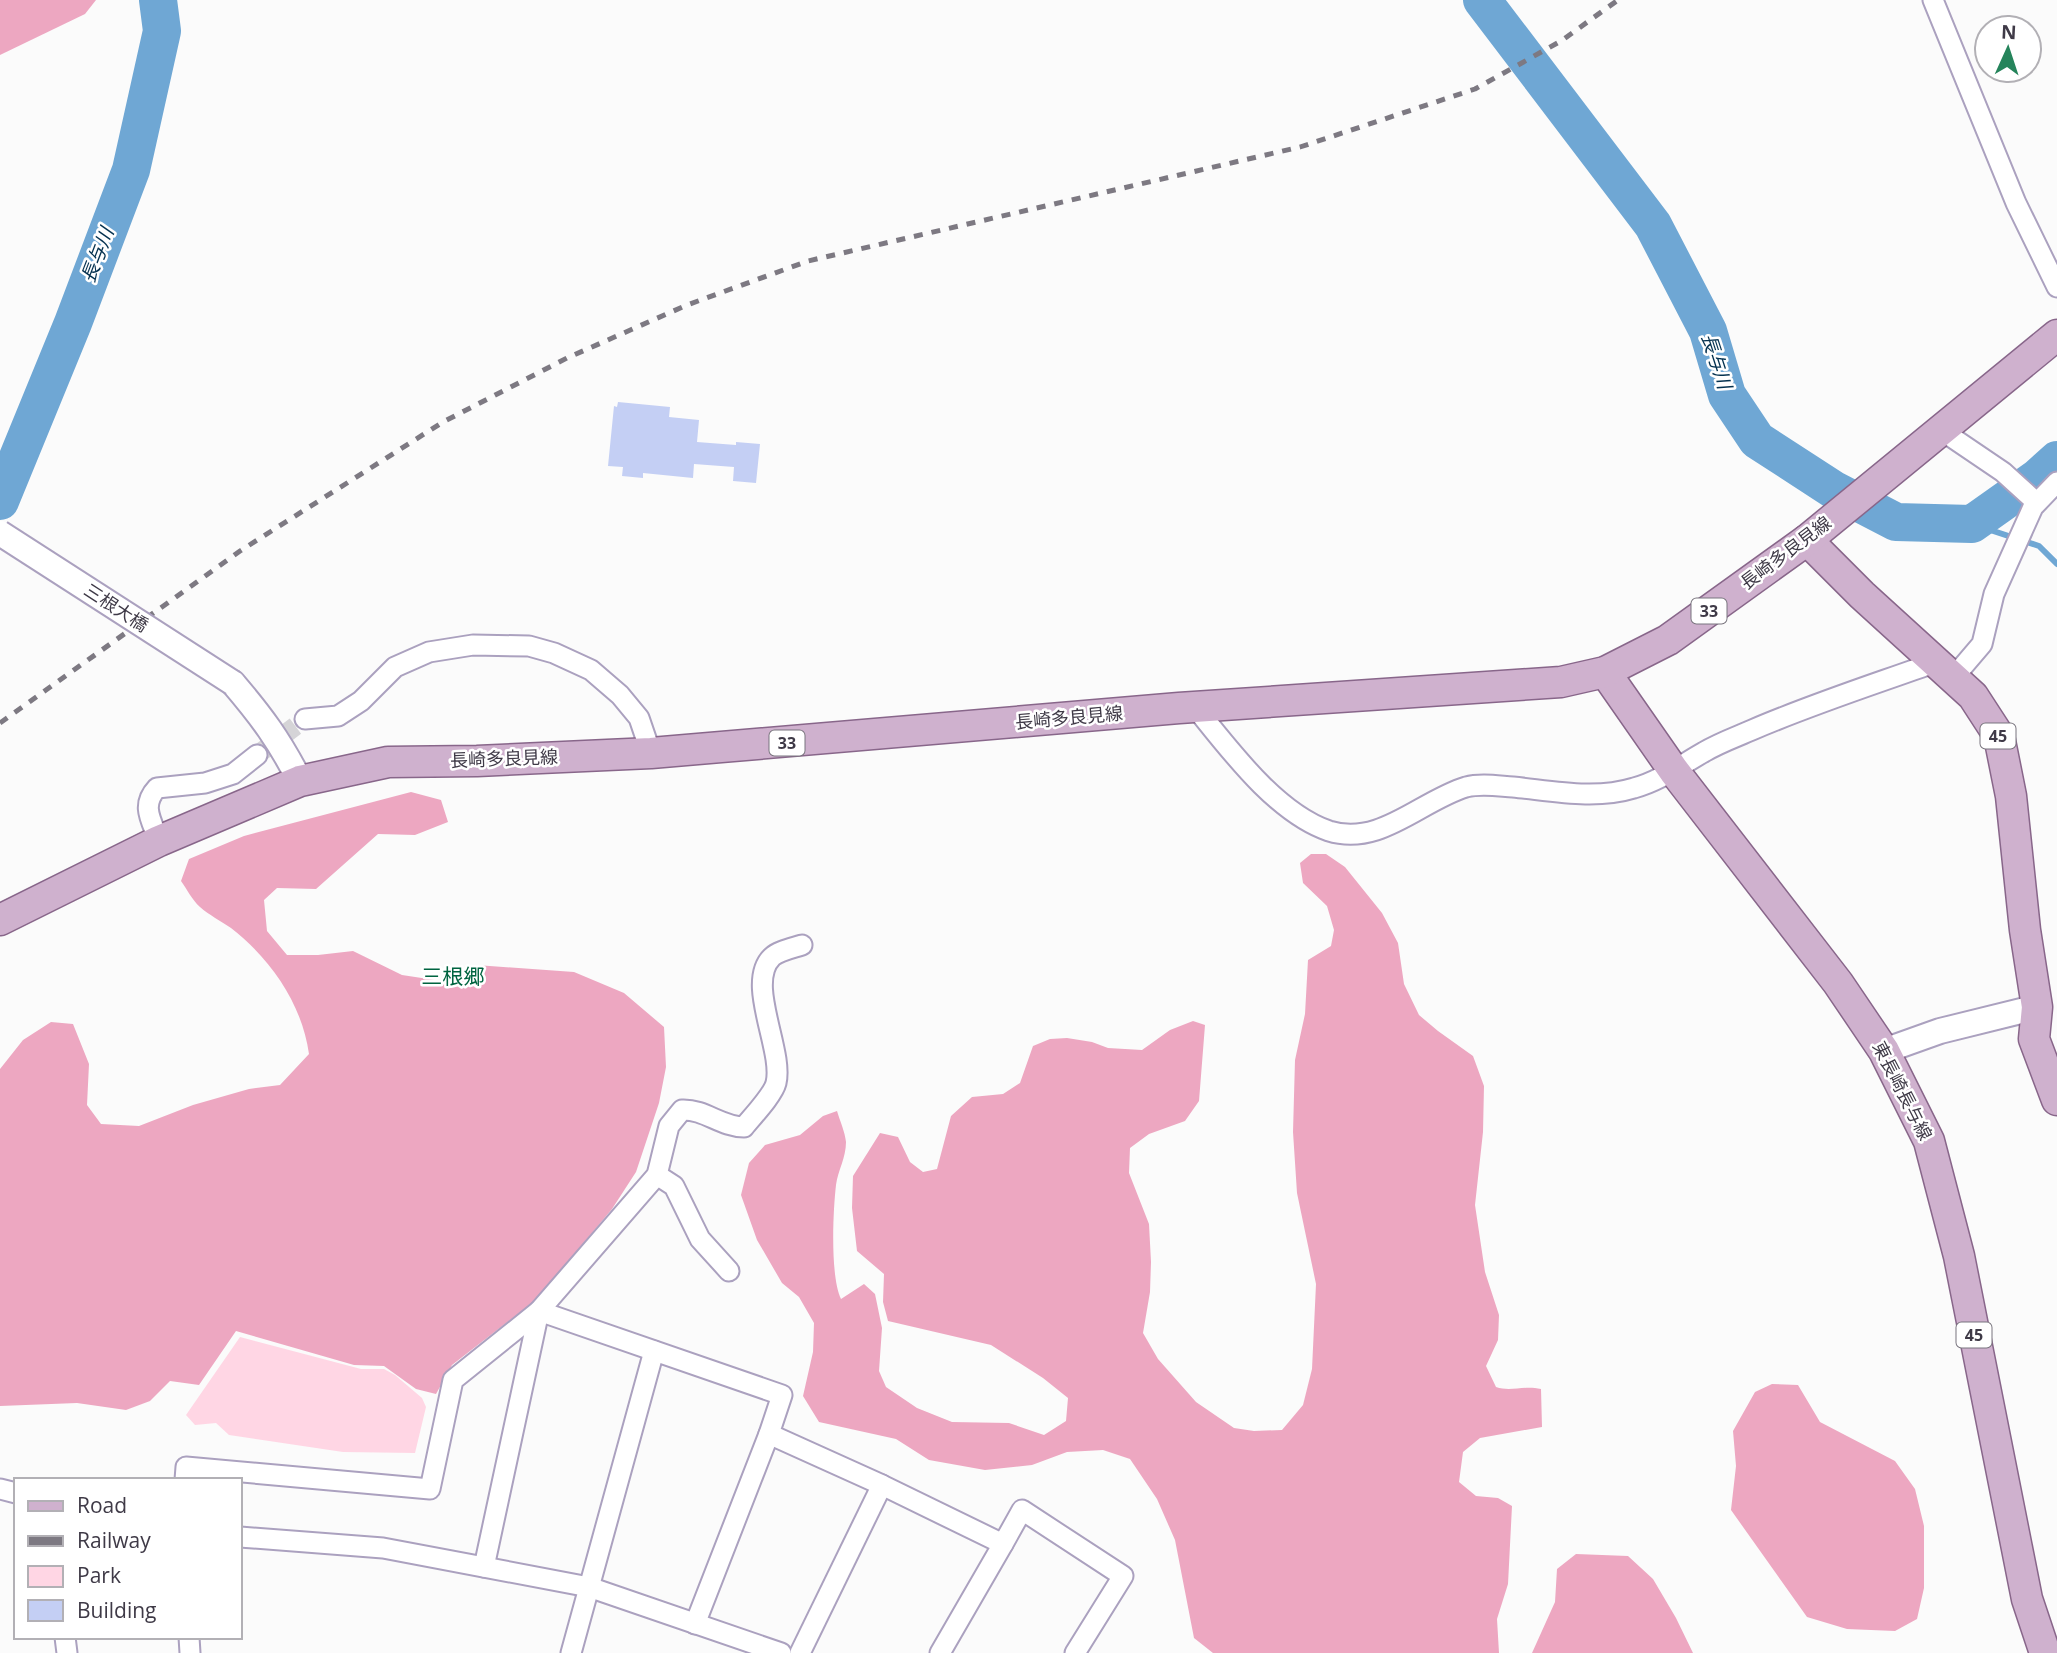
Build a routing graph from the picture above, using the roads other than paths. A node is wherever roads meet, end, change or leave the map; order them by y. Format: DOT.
graph roads {
  1 [pos="1933,0"];
  2 [pos="2057,287"];
  3 [pos="2057,335"];
  4 [pos="1941,430"];
  5 [pos="2057,482"];
  6 [pos="2036,502"];
  7 [pos="0,533"];
  8 [pos="1816,533"];
  9 [pos="1945,670"];
  10 [pos="1605,673"];
  11 [pos="1195,707"];
  12 [pos="305,719"];
  13 [pos="651,753"];
  14 [pos="257,755"];
  15 [pos="1674,771"];
  16 [pos="300,781"];
  17 [pos="159,841"];
  18 [pos="0,920"];
  19 [pos="802,945"];
  20 [pos="2047,1009"];
  21 [pos="1884,1051"];
  22 [pos="2057,1101"];
  23 [pos="657,1175"];
  24 [pos="729,1270"];
  25 [pos="539,1311"];
  26 [pos="654,1351"];
  27 [pos="768,1434"];
  28 [pos="185,1478"];
  29 [pos="882,1485"];
  30 [pos="242,1537"];
  31 [pos="1003,1544"];
  32 [pos="484,1567"];
  33 [pos="589,1587"];
  34 [pos="695,1623"];
  35 [pos="2046,1630"];
  36 [pos="571,1653"];
  37 [pos="781,1653"];
  38 [pos="800,1653"];
  39 [pos="940,1653"];
  40 [pos="1075,1653"];
  1 -- 2 [label="street"];
  3 -- 4 [label="main road, 長崎多良見線 / 33"];
  4 -- 6 [label="street"];
  4 -- 8 [label="main road, 長崎多良見線 / 33"];
  5 -- 6 [label="street"];
  6 -- 9 [label="street"];
  7 -- 16 [label="street, 三根大橋, bridge"];
  8 -- 9 [label="main road, 45"];
  8 -- 10 [label="main road, 長崎多良見線 / 33"];
  9 -- 15 [label="street"];
  9 -- 20 [label="main road, 45"];
  10 -- 11 [label="main road, 長崎多良見線 / 33"];
  10 -- 15 [label="main road, 東長崎長与線 / 45"];
  11 -- 13 [label="main road, 長崎多良見線 / 33"];
  11 -- 15 [label="street"];
  12 -- 13 [label="street"];
  13 -- 16 [label="main road, 長崎多良見線 / 33"];
  14 -- 17 [label="street"];
  15 -- 21 [label="main road, 東長崎長与線 / 45"];
  16 -- 17 [label="main road, 長崎多良見線 / 33"];
  17 -- 18 [label="main road, 長崎多良見線 / 33"];
  19 -- 23 [label="street"];
  20 -- 21 [label="street"];
  20 -- 22 [label="main road, 45"];
  21 -- 35 [label="main road, 東長崎長与線 / 45"];
  23 -- 24 [label="street"];
  23 -- 25 [label="street"];
  25 -- 26 [label="street"];
  25 -- 28 [label="street"];
  25 -- 32 [label="street"];
  26 -- 27 [label="street"];
  26 -- 33 [label="street"];
  27 -- 29 [label="street"];
  27 -- 34 [label="street"];
  29 -- 31 [label="street"];
  29 -- 38 [label="street"];
  30 -- 32 [label="street"];
  31 -- 39 [label="street"];
  31 -- 40 [label="street"];
  32 -- 33 [label="street"];
  33 -- 34 [label="street"];
  33 -- 36 [label="street"];
  34 -- 37 [label="street"];
}
